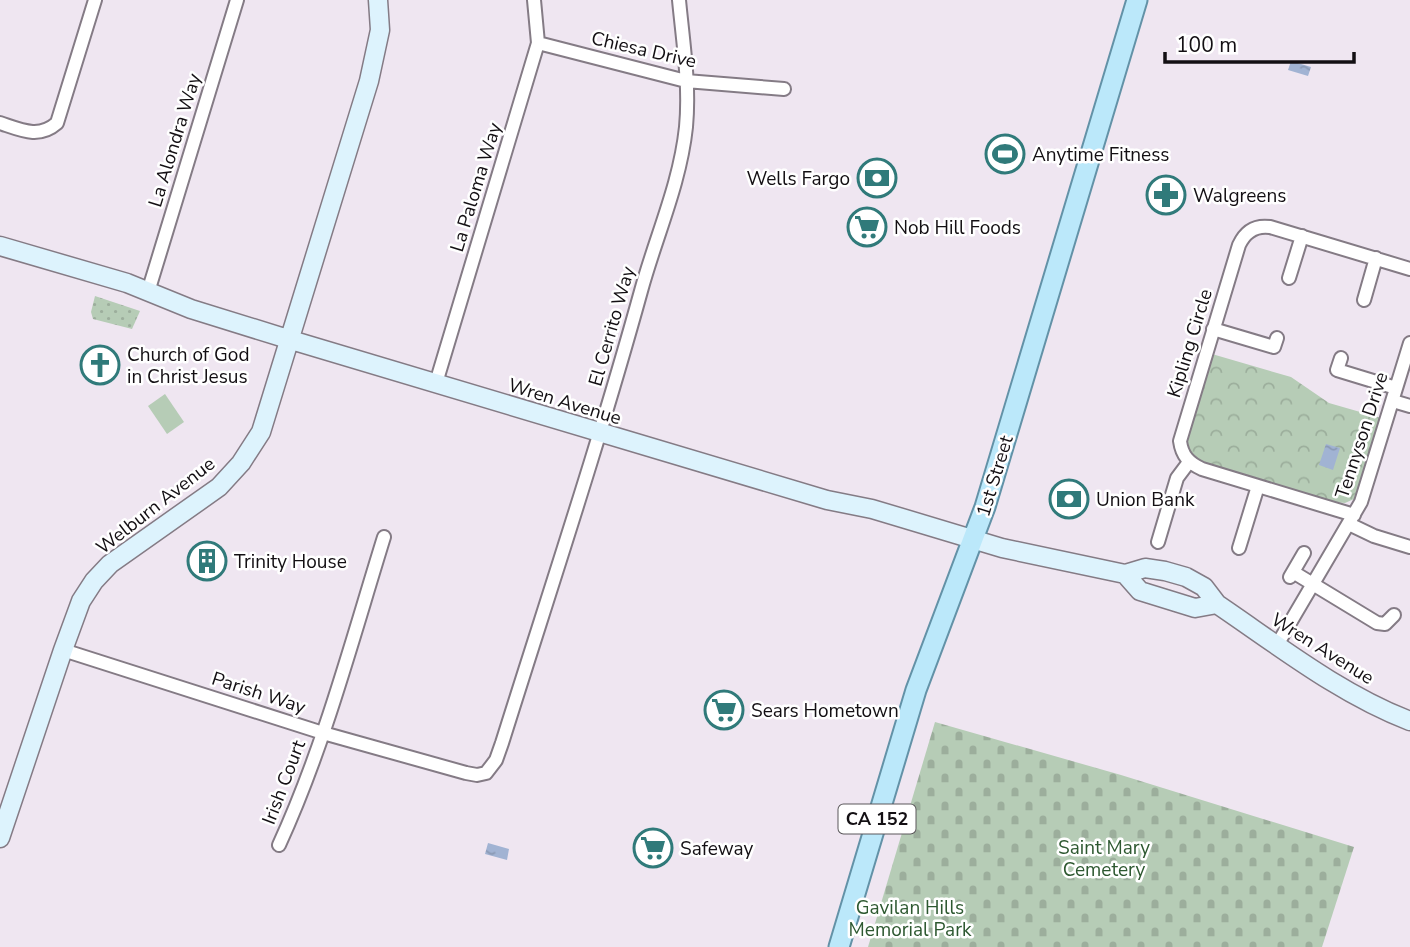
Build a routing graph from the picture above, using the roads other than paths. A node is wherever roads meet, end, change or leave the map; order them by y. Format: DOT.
graph roads {
  1 [pos="95,0"];
  2 [pos="237,0"];
  3 [pos="379,0"];
  4 [pos="534,0"];
  5 [pos="679,0"];
  6 [pos="1137,0"];
  7 [pos="538,43"];
  8 [pos="686,81"];
  9 [pos="784,89"];
  10 [pos="0,123"];
  11 [pos="1302,236"];
  12 [pos="0,246"];
  13 [pos="1376,258"];
  14 [pos="1410,269"];
  15 [pos="1290,278"];
  16 [pos="148,292"];
  17 [pos="1363,300"];
  18 [pos="1213,329"];
  19 [pos="1277,338"];
  20 [pos="290,340"];
  21 [pos="1410,343"];
  22 [pos="1340,358"];
  23 [pos="436,383"];
  24 [pos="1395,394"];
  25 [pos="1410,406"];
  26 [pos="600,434"];
  27 [pos="1189,462"];
  28 [pos="1258,486"];
  29 [pos="1352,520"];
  30 [pos="384,537"];
  31 [pos="973,540"];
  32 [pos="1158,542"];
  33 [pos="1410,547"];
  34 [pos="1240,548"];
  35 [pos="1304,553"];
  36 [pos="1125,574"];
  37 [pos="1313,584"];
  38 [pos="1217,604"];
  39 [pos="1395,615"];
  40 [pos="1277,645"];
  41 [pos="63,650"];
  42 [pos="1410,721"];
  43 [pos="323,733"];
  44 [pos="444,766"];
  45 [pos="0,838"];
  46 [pos="279,845"];
  47 [pos="839,947"];
  1 -- 10 [label="street"];
  2 -- 16 [label="street, La Alondra Way"];
  3 -- 20 [label="street, Welburn Avenue"];
  4 -- 7 [label="street, La Paloma Way"];
  5 -- 8 [label="street, El Cerrito Way"];
  6 -- 31 [label="main road, 1st Street / CA 152"];
  7 -- 8 [label="street, Chiesa Drive"];
  7 -- 23 [label="street, La Paloma Way"];
  8 -- 9 [label="street, Chiesa Drive"];
  8 -- 26 [label="street, El Cerrito Way"];
  11 -- 13 [label="street, Kipling Circle"];
  11 -- 15 [label="street"];
  11 -- 18 [label="street, Kipling Circle"];
  12 -- 16 [label="street, Wren Avenue"];
  13 -- 14 [label="street, Kipling Circle"];
  13 -- 17 [label="street"];
  16 -- 20 [label="street, Wren Avenue"];
  18 -- 19 [label="street"];
  18 -- 27 [label="street, Kipling Circle"];
  20 -- 23 [label="street, Wren Avenue"];
  20 -- 41 [label="street, Welburn Avenue"];
  21 -- 24 [label="street, Tennyson Drive"];
  22 -- 24 [label="street"];
  23 -- 26 [label="street, Wren Avenue"];
  24 -- 25 [label="street"];
  24 -- 29 [label="street, Tennyson Drive"];
  26 -- 31 [label="street, Wren Avenue"];
  26 -- 44 [label="street, El Cerrito Way"];
  27 -- 28 [label="street"];
  27 -- 32 [label="street"];
  28 -- 29 [label="street"];
  28 -- 34 [label="street"];
  29 -- 33 [label="street"];
  29 -- 37 [label="street, Tennyson Drive"];
  30 -- 43 [label="street, Irish Court"];
  31 -- 36 [label="street, Wren Avenue"];
  31 -- 47 [label="main road, 1st Street / CA 152"];
  35 -- 37 [label="street"];
  36 -- 38 [label="street, Wren Avenue"];
  36 -- 38 [label="street, Wren Avenue"];
  37 -- 39 [label="street"];
  37 -- 40 [label="street, Tennyson Drive"];
  38 -- 40 [label="street, Wren Avenue"];
  40 -- 42 [label="street, Wren Avenue"];
  41 -- 43 [label="street, Parish Way"];
  41 -- 45 [label="street, Welburn Avenue"];
  43 -- 44 [label="street, Parish Way"];
  43 -- 46 [label="street, Irish Court"];
}
